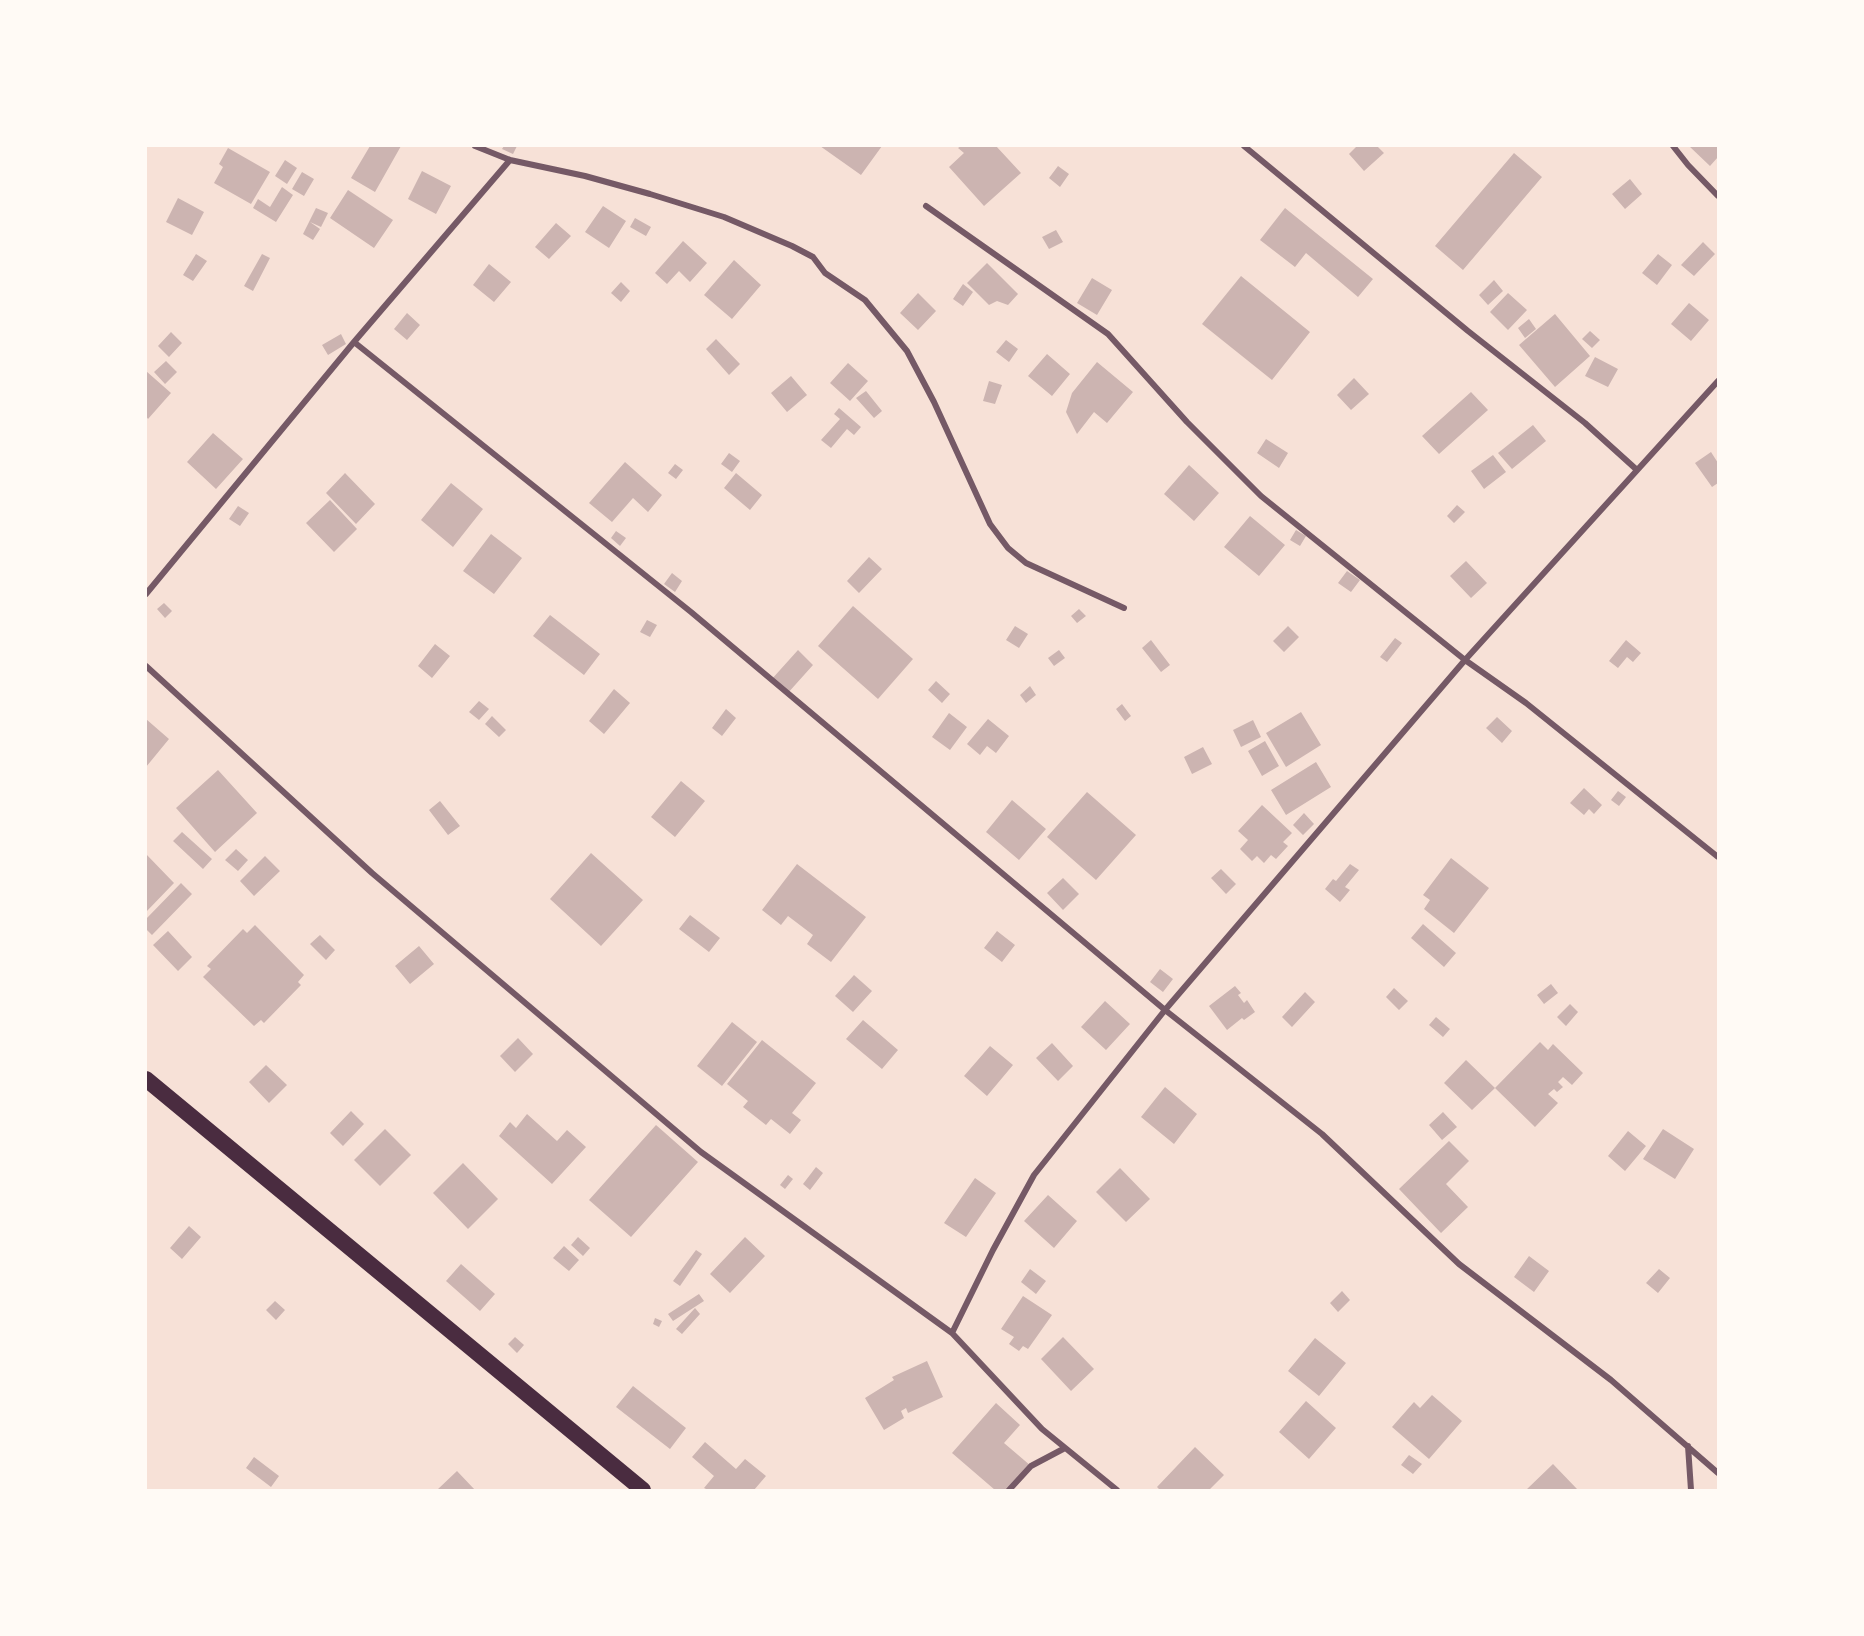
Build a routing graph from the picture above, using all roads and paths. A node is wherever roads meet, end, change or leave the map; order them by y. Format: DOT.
graph roads {
  1 [pos="475,146"];
  2 [pos="1244,146"];
  3 [pos="1673,146"];
  4 [pos="510,160"];
  5 [pos="1719,196"];
  6 [pos="926,206"];
  7 [pos="354,342"];
  8 [pos="1719,381"];
  9 [pos="1637,470"];
  10 [pos="146,594"];
  11 [pos="1124,608"];
  12 [pos="1465,660"];
  13 [pos="146,666"];
  14 [pos="1719,857"];
  15 [pos="1165,1010"];
  16 [pos="146,1079"];
  17 [pos="952,1333"];
  18 [pos="1688,1446"];
  19 [pos="1065,1448"];
  20 [pos="1719,1473"];
  21 [pos="643,1491"];
  22 [pos="1010,1491"];
  23 [pos="1117,1491"];
  24 [pos="1691,1491"];
  1 -- 4 [label="street"];
  2 -- 9 [label="street"];
  3 -- 5 [label="street"];
  4 -- 7 [label="street"];
  4 -- 11 [label="street"];
  6 -- 12 [label="street"];
  7 -- 10 [label="street"];
  7 -- 15 [label="street"];
  8 -- 9 [label="street"];
  9 -- 12 [label="street"];
  12 -- 14 [label="street"];
  12 -- 15 [label="street"];
  13 -- 17 [label="street"];
  15 -- 17 [label="street"];
  15 -- 18 [label="street"];
  16 -- 21 [label="highway"];
  17 -- 19 [label="street"];
  18 -- 20 [label="street"];
  18 -- 24 [label="street"];
  19 -- 22 [label="street"];
  19 -- 23 [label="street"];
}
